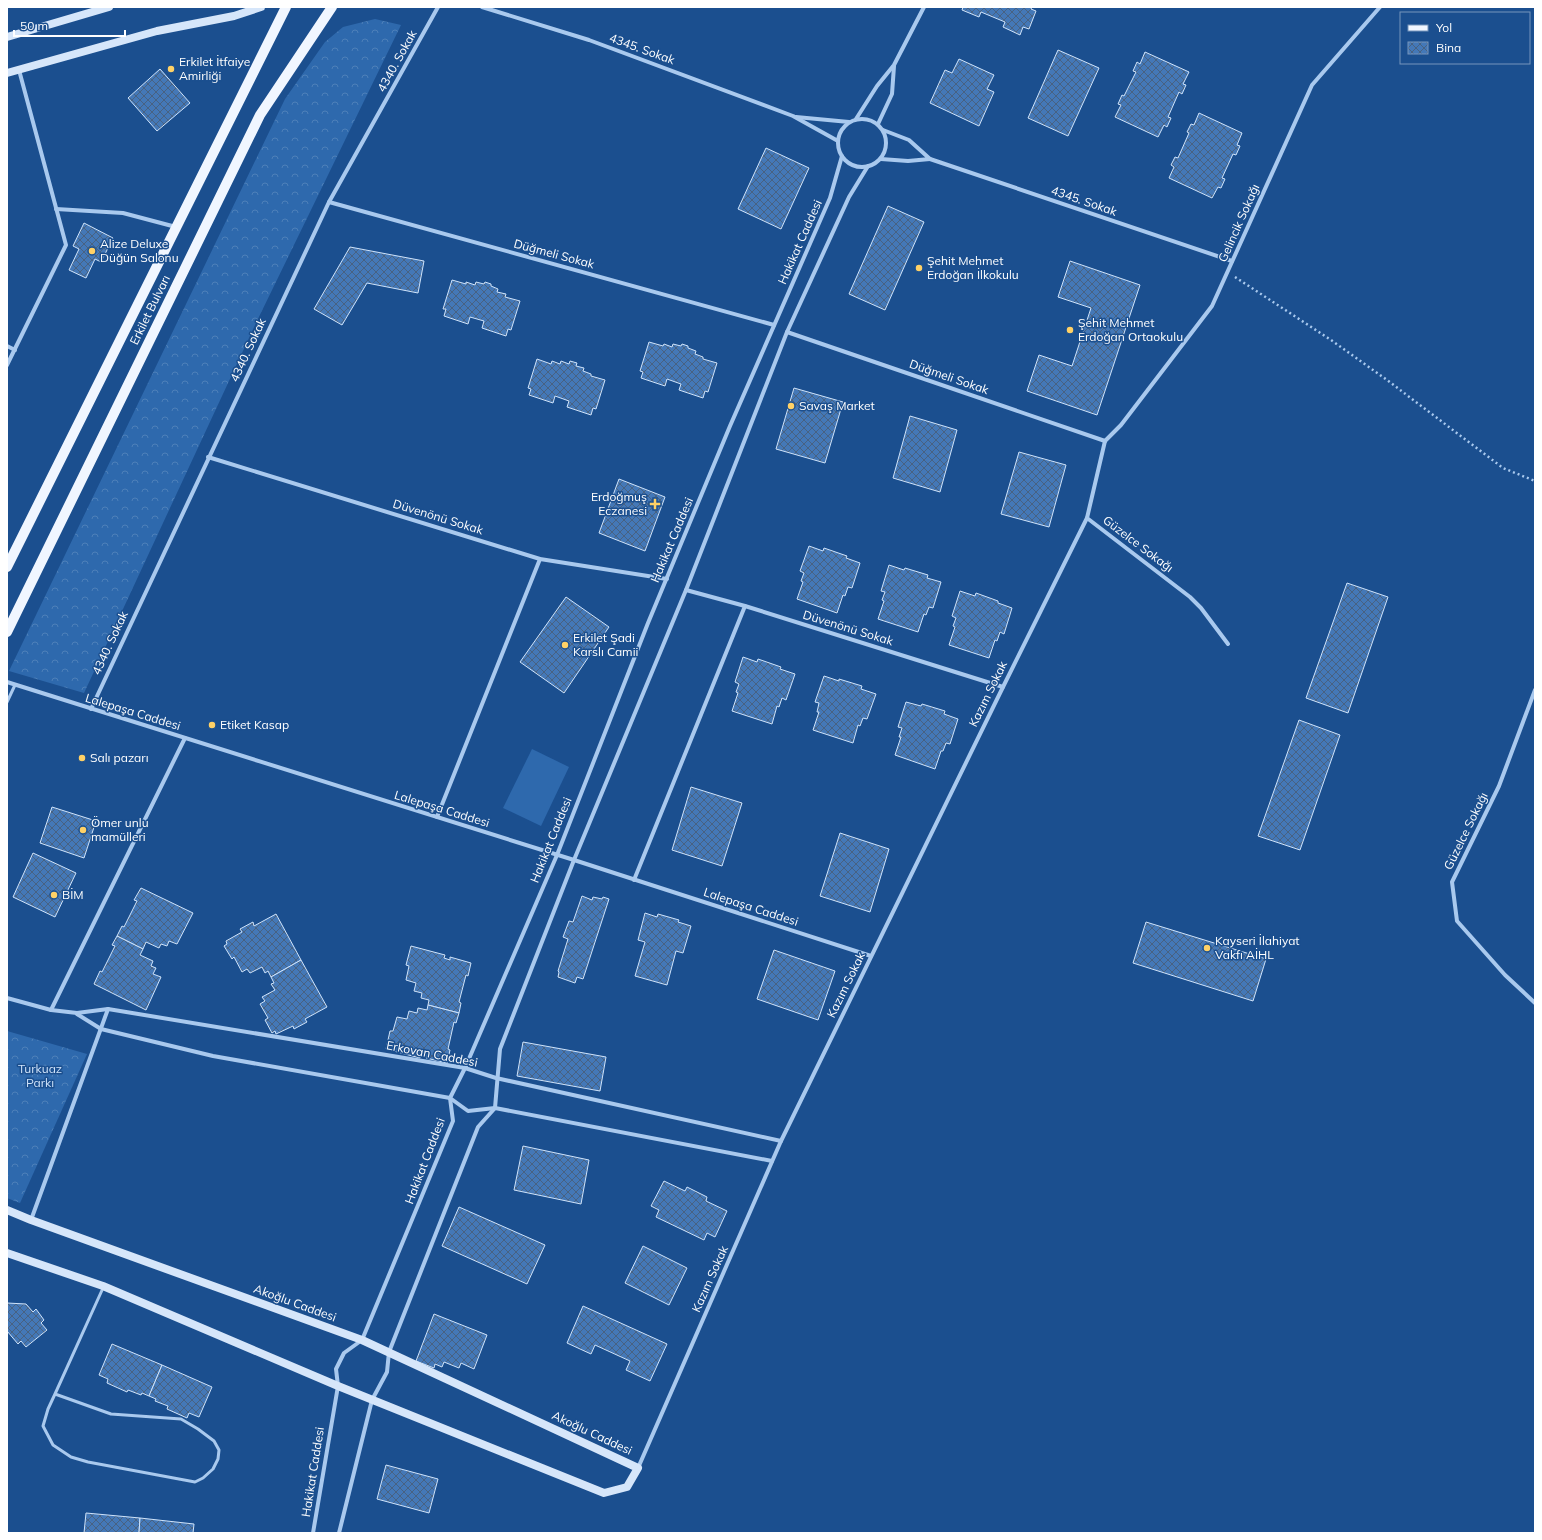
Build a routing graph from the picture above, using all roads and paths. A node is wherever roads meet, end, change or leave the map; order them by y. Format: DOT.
graph roads {
  1 [pos="109,7"];
  2 [pos="261,7"];
  3 [pos="286,7"];
  4 [pos="332,7"];
  5 [pos="438,7"];
  6 [pos="482,7"];
  7 [pos="924,7"];
  8 [pos="1380,7"];
  9 [pos="7,37"];
  10 [pos="894,65"];
  11 [pos="19,70"];
  12 [pos="7,73"];
  13 [pos="793,116"];
  14 [pos="856,119"];
  15 [pos="849,122"];
  16 [pos="878,124"];
  17 [pos="883,130"];
  18 [pos="838,141"];
  19 [pos="842,156"];
  20 [pos="881,159"];
  21 [pos="930,159"];
  22 [pos="868,166"];
  23 [pos="329,202"];
  24 [pos="56,209"];
  25 [pos="176,227"];
  26 [pos="1232,261"];
  27 [pos="1227,272"];
  28 [pos="774,325"];
  29 [pos="787,332"];
  30 [pos="7,346"];
  31 [pos="15,350"];
  32 [pos="7,365"];
  33 [pos="1105,441"];
  34 [pos="208,457"];
  35 [pos="1535,481"];
  36 [pos="1088,518"];
  37 [pos="540,559"];
  38 [pos="7,567"];
  39 [pos="667,579"];
  40 [pos="686,590"];
  41 [pos="745,606"];
  42 [pos="7,632"];
  43 [pos="1228,644"];
  44 [pos="7,682"];
  45 [pos="15,685"];
  46 [pos="1003,687"];
  47 [pos="1535,690"];
  48 [pos="7,702"];
  49 [pos="91,709"];
  50 [pos="185,738"];
  51 [pos="437,817"];
  52 [pos="557,855"];
  53 [pos="574,860"];
  54 [pos="634,880"];
  55 [pos="871,956"];
  56 [pos="7,998"];
  57 [pos="1535,1003"];
  58 [pos="108,1009"];
  59 [pos="51,1010"];
  60 [pos="77,1013"];
  61 [pos="101,1029"];
  62 [pos="465,1068"];
  63 [pos="496,1078"];
  64 [pos="450,1098"];
  65 [pos="495,1108"];
  66 [pos="781,1141"];
  67 [pos="772,1161"];
  68 [pos="7,1210"];
  69 [pos="31,1220"];
  70 [pos="7,1254"];
  71 [pos="103,1286"];
  72 [pos="362,1340"];
  73 [pos="389,1352"];
  74 [pos="338,1386"];
  75 [pos="55,1394"];
  76 [pos="372,1400"];
  77 [pos="638,1468"];
  78 [pos="313,1533"];
  79 [pos="339,1533"];
  1 -- 9 [label="street"];
  2 -- 11 [label="street"];
  3 -- 25 [label="main road, Erkilet Bulvarı"];
  4 -- 42 [label="main road, Erkilet Bulvarı"];
  5 -- 23 [label="street, 4340. Sokak"];
  6 -- 13 [label="street, 4345. Sokak"];
  7 -- 10 [label="street"];
  8 -- 26 [label="street, Gelincik Sokağı"];
  10 -- 14 [label="street"];
  10 -- 16 [label="street"];
  11 -- 12 [label="street"];
  11 -- 24 [label="street"];
  13 -- 15 [label="street, 4345. Sokak"];
  13 -- 18 [label="street, 4345. Sokak"];
  14 -- 15 [label="street"];
  14 -- 16 [label="street"];
  15 -- 18 [label="street"];
  16 -- 17 [label="street"];
  17 -- 20 [label="street"];
  17 -- 21 [label="street, 4345. Sokak"];
  18 -- 19 [label="street"];
  19 -- 22 [label="street"];
  19 -- 28 [label="street, Hakikat Caddesi"];
  20 -- 21 [label="street, 4345. Sokak"];
  20 -- 22 [label="street"];
  21 -- 26 [label="street, 4345. Sokak"];
  22 -- 29 [label="street"];
  23 -- 28 [label="street, Düğmeli Sokak"];
  23 -- 34 [label="street, 4340. Sokak"];
  24 -- 25 [label="street"];
  24 -- 31 [label="street"];
  25 -- 38 [label="main road, Erkilet Bulvarı"];
  26 -- 27 [label="street, Gelincik Sokağı"];
  27 -- 33 [label="street, Gelincik Sokağı"];
  27 -- 35 [label="path"];
  28 -- 39 [label="street, Hakikat Caddesi"];
  29 -- 33 [label="street, Düğmeli Sokak"];
  29 -- 40 [label="street"];
  30 -- 31 [label="street"];
  31 -- 32 [label="street"];
  33 -- 36 [label="street, Güzelce Sokağı"];
  34 -- 37 [label="street, Düvenönü Sokak"];
  34 -- 49 [label="street, 4340. Sokak"];
  36 -- 43 [label="street, Güzelce Sokağı"];
  36 -- 46 [label="street, Kazım Sokak"];
  37 -- 39 [label="street, Düvenönü Sokak"];
  37 -- 51 [label="street"];
  39 -- 52 [label="street, Hakikat Caddesi"];
  40 -- 41 [label="street, Düvenönü Sokak"];
  40 -- 53 [label="street"];
  41 -- 46 [label="street, Düvenönü Sokak"];
  41 -- 54 [label="street"];
  44 -- 45 [label="street, Lalepaşa Caddesi"];
  45 -- 48 [label="lane"];
  45 -- 49 [label="street, Lalepaşa Caddesi"];
  46 -- 55 [label="street, Kazım Sokak"];
  47 -- 57 [label="street, Güzelce Sokağı"];
  49 -- 50 [label="street, Lalepaşa Caddesi"];
  50 -- 51 [label="street, Lalepaşa Caddesi"];
  50 -- 59 [label="street"];
  51 -- 52 [label="street, Lalepaşa Caddesi"];
  52 -- 53 [label="street, Lalepaşa Caddesi"];
  52 -- 62 [label="street, Hakikat Caddesi"];
  53 -- 54 [label="street, Lalepaşa Caddesi"];
  53 -- 63 [label="street"];
  54 -- 55 [label="street, Lalepaşa Caddesi"];
  55 -- 66 [label="street, Kazım Sokak"];
  56 -- 59 [label="street, Erkovan Caddesi"];
  58 -- 60 [label="street, Erkovan Caddesi"];
  58 -- 61 [label="street"];
  58 -- 62 [label="street, Erkovan Caddesi"];
  59 -- 60 [label="street, Erkovan Caddesi"];
  60 -- 61 [label="street, Erkovan Caddesi"];
  61 -- 64 [label="street, Erkovan Caddesi"];
  61 -- 69 [label="street"];
  62 -- 63 [label="street, Erkovan Caddesi"];
  62 -- 64 [label="street, Hakikat Caddesi"];
  63 -- 65 [label="street"];
  63 -- 66 [label="street, Erkovan Caddesi"];
  64 -- 65 [label="street, Erkovan Caddesi"];
  64 -- 72 [label="street, Hakikat Caddesi"];
  65 -- 67 [label="street, Erkovan Caddesi"];
  65 -- 73 [label="street"];
  66 -- 67 [label="street, Kazım Sokak"];
  67 -- 77 [label="street, Kazım Sokak"];
  68 -- 69 [label="street, Akoğlu Caddesi"];
  69 -- 72 [label="street, Akoğlu Caddesi"];
  70 -- 71 [label="street, Akoğlu Caddesi"];
  71 -- 74 [label="street, Akoğlu Caddesi"];
  71 -- 75 [label="lane"];
  72 -- 73 [label="street, Akoğlu Caddesi"];
  72 -- 74 [label="street, Hakikat Caddesi"];
  73 -- 76 [label="street"];
  73 -- 77 [label="street, Akoğlu Caddesi"];
  74 -- 76 [label="street, Akoğlu Caddesi"];
  74 -- 78 [label="street, Hakikat Caddesi"];
  75 -- 75 [label="lane"];
  76 -- 77 [label="street, Akoğlu Caddesi"];
  76 -- 79 [label="street"];
}
